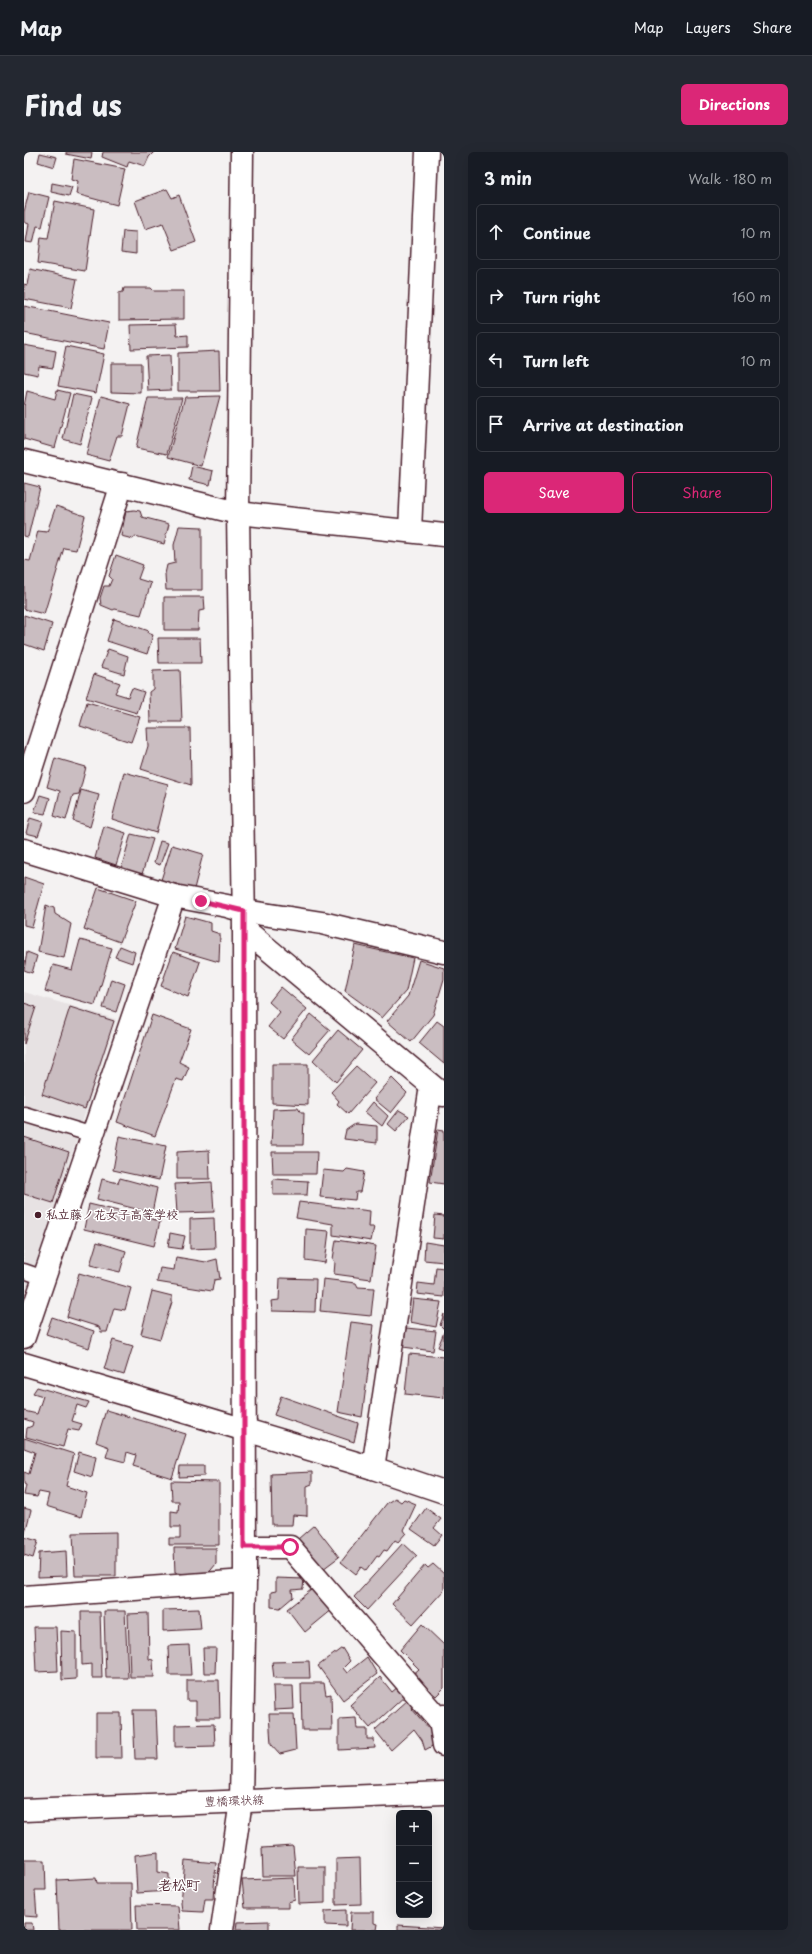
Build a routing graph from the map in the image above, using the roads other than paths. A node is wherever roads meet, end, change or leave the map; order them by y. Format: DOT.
graph roads {
  1 [pos="242,152"];
  2 [pos="428,152"];
  3 [pos="24,461"];
  4 [pos="122,484"];
  5 [pos="238,513"];
  6 [pos="410,531"];
  7 [pos="444,534"];
  8 [pos="24,791"];
  9 [pos="24,850"];
  10 [pos="174,896"];
  11 [pos="244,920"];
  12 [pos="444,952"];
  13 [pos="437,1091"];
  14 [pos="24,1114"];
  15 [pos="93,1135"];
  16 [pos="24,1270"];
  17 [pos="44,1278"];
  18 [pos="24,1337"];
  19 [pos="24,1364"];
  20 [pos="244,1431"];
  21 [pos="373,1468"];
  22 [pos="444,1492"];
  23 [pos="244,1547"];
  24 [pos="245,1581"];
  25 [pos="24,1597"];
  26 [pos="442,1718"];
  27 [pos="444,1744"];
  28 [pos="444,1793"];
  29 [pos="241,1801"];
  30 [pos="24,1810"];
  31 [pos="222,1930"];
  1 -- 5 [label="street"];
  2 -- 6 [label="street"];
  3 -- 4 [label="street"];
  4 -- 5 [label="street"];
  4 -- 8 [label="street"];
  5 -- 6 [label="street"];
  5 -- 11 [label="street"];
  6 -- 7 [label="street"];
  9 -- 10 [label="street"];
  10 -- 11 [label="street"];
  10 -- 15 [label="street"];
  11 -- 12 [label="street"];
  11 -- 13 [label="street"];
  11 -- 20 [label="street"];
  13 -- 21 [label="street"];
  14 -- 15 [label="lane"];
  15 -- 17 [label="street"];
  16 -- 17 [label="lane"];
  17 -- 18 [label="street"];
  19 -- 20 [label="street"];
  20 -- 21 [label="street"];
  20 -- 23 [label="street"];
  21 -- 22 [label="street"];
  23 -- 24 [label="street"];
  23 -- 26 [label="street"];
  24 -- 25 [label="street"];
  24 -- 29 [label="street"];
  26 -- 27 [label="street"];
  28 -- 29 [label="street, 豊橋環状線"];
  29 -- 30 [label="street, 豊橋環状線"];
  29 -- 31 [label="street"];
}
